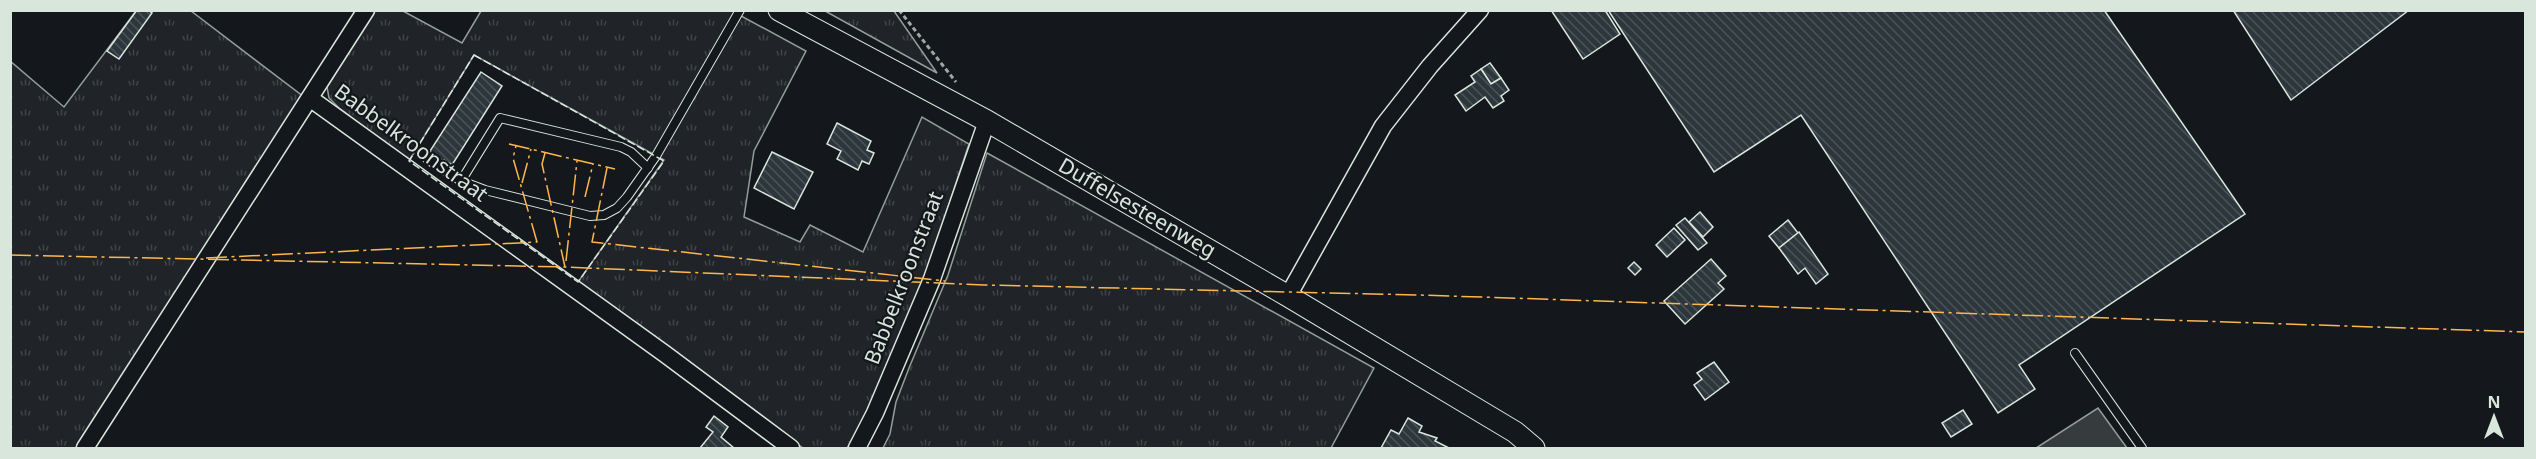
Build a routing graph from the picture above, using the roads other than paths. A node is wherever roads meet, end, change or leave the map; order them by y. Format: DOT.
graph roads {
  1 [pos="366,10"];
  2 [pos="740,10"];
  3 [pos="779,10"];
  4 [pos="1480,10"];
  5 [pos="311,99"];
  6 [pos="987,121"];
  7 [pos="427,159"];
  8 [pos="648,168"];
  9 [pos="461,181"];
  10 [pos="1288,296"];
  11 [pos="2075,353"];
  12 [pos="85,448"];
  13 [pos="791,448"];
  14 [pos="857,448"];
  15 [pos="1534,448"];
  16 [pos="2142,448"];
  1 -- 5 [label="street"];
  2 -- 8 [label="lane"];
  3 -- 6 [label="street, Duffelsesteenweg"];
  4 -- 10 [label="street"];
  5 -- 12 [label="street, Babbelkroonstraat"];
  5 -- 13 [label="street, Babbelkroonstraat"];
  6 -- 10 [label="street, Duffelsesteenweg"];
  6 -- 14 [label="street, Babbelkroonstraat"];
  7 -- 9 [label="lane"];
  8 -- 9 [label="lane"];
  8 -- 9 [label="lane"];
  10 -- 15 [label="street, Duffelsesteenweg"];
  11 -- 16 [label="lane"];
}
